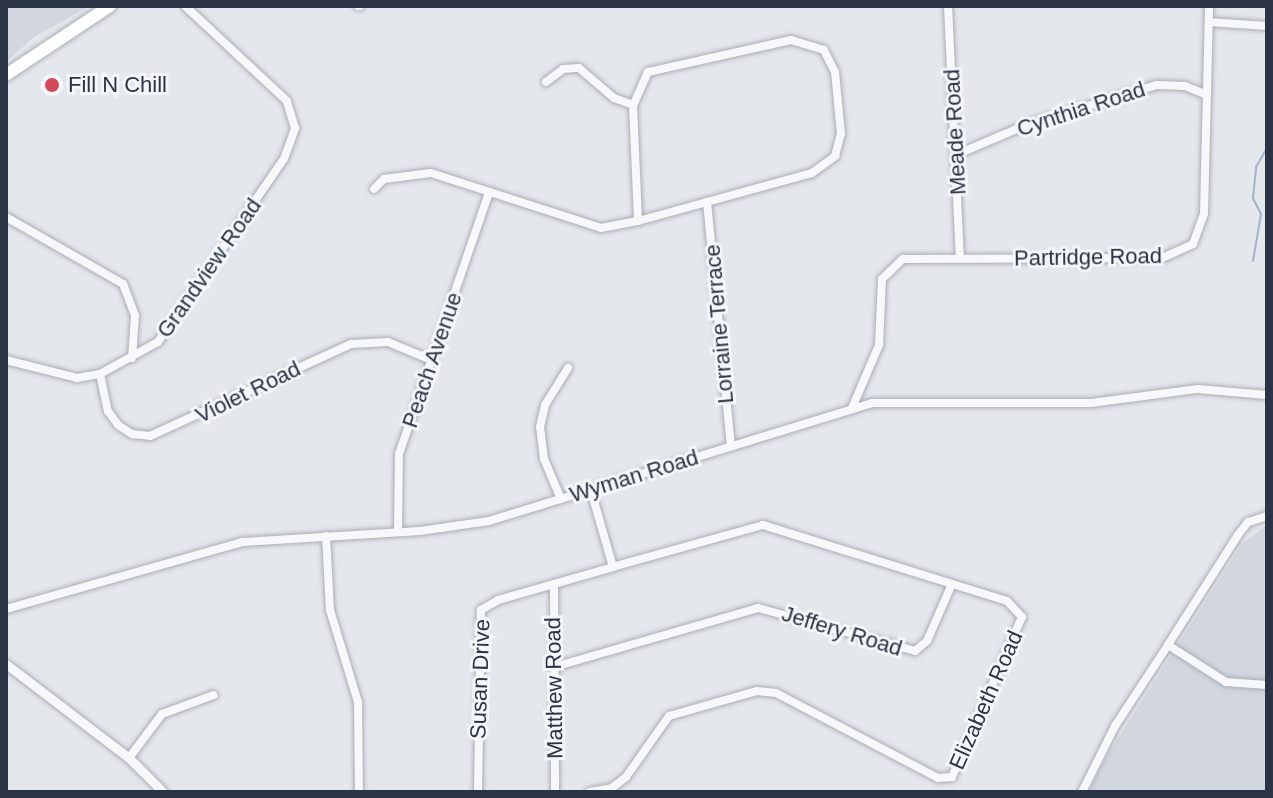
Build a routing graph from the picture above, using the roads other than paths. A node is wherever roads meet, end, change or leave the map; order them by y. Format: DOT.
graph roads {
  1 [pos="110,6"];
  2 [pos="185,6"];
  3 [pos="948,6"];
  4 [pos="1209,6"];
  5 [pos="1209,22"];
  6 [pos="1267,26"];
  7 [pos="6,75"];
  8 [pos="546,82"];
  9 [pos="1207,95"];
  10 [pos="633,105"];
  11 [pos="958,154"];
  12 [pos="374,189"];
  13 [pos="489,192"];
  14 [pos="707,202"];
  15 [pos="6,217"];
  16 [pos="638,221"];
  17 [pos="960,258"];
  18 [pos="132,358"];
  19 [pos="6,360"];
  20 [pos="431,360"];
  21 [pos="568,368"];
  22 [pos="100,374"];
  23 [pos="1267,395"];
  24 [pos="852,408"];
  25 [pos="731,446"];
  26 [pos="591,491"];
  27 [pos="561,499"];
  28 [pos="1267,516"];
  29 [pos="398,532"];
  30 [pos="326,536"];
  31 [pos="613,567"];
  32 [pos="554,584"];
  33 [pos="952,584"];
  34 [pos="6,609"];
  35 [pos="1168,645"];
  36 [pos="6,664"];
  37 [pos="554,667"];
  38 [pos="1267,685"];
  39 [pos="214,695"];
  40 [pos="129,758"];
  41 [pos="163,792"];
  42 [pos="359,792"];
  43 [pos="478,792"];
  44 [pos="555,792"];
  45 [pos="590,792"];
  46 [pos="1082,792"];
  1 -- 7 [label="main road"];
  2 -- 18 [label="street, Grandview Road"];
  3 -- 11 [label="street, Meade Road"];
  4 -- 5 [label="street, Partridge Road"];
  5 -- 6 [label="street"];
  5 -- 9 [label="street, Partridge Road"];
  8 -- 10 [label="street"];
  9 -- 11 [label="street, Cynthia Road"];
  9 -- 17 [label="street, Partridge Road"];
  10 -- 14 [label="street"];
  10 -- 16 [label="street"];
  11 -- 17 [label="street, Meade Road"];
  12 -- 13 [label="street"];
  13 -- 16 [label="street"];
  13 -- 20 [label="street, Peach Avenue"];
  14 -- 16 [label="street"];
  14 -- 25 [label="street, Lorraine Terrace"];
  15 -- 18 [label="street"];
  17 -- 24 [label="street, Partridge Road"];
  18 -- 22 [label="street, Grandview Road"];
  19 -- 22 [label="street, Grandview Road"];
  20 -- 22 [label="street, Violet Road"];
  20 -- 29 [label="street, Peach Avenue"];
  21 -- 27 [label="street"];
  23 -- 24 [label="street, Wyman Road"];
  24 -- 25 [label="street, Wyman Road"];
  25 -- 26 [label="street, Wyman Road"];
  26 -- 27 [label="street, Wyman Road"];
  26 -- 31 [label="street"];
  27 -- 29 [label="street, Wyman Road"];
  28 -- 35 [label="street"];
  29 -- 30 [label="street, Wyman Road"];
  30 -- 34 [label="street, Wyman Road"];
  30 -- 42 [label="street"];
  31 -- 32 [label="street, Susan Drive"];
  31 -- 33 [label="street, Elizabeth Road"];
  32 -- 37 [label="street, Matthew Road"];
  32 -- 43 [label="street, Susan Drive"];
  33 -- 37 [label="street, Jeffery Road"];
  33 -- 45 [label="street, Elizabeth Road"];
  35 -- 38 [label="street"];
  35 -- 46 [label="street"];
  36 -- 40 [label="street"];
  37 -- 44 [label="street, Matthew Road"];
  39 -- 40 [label="street"];
  40 -- 41 [label="street"];
}
